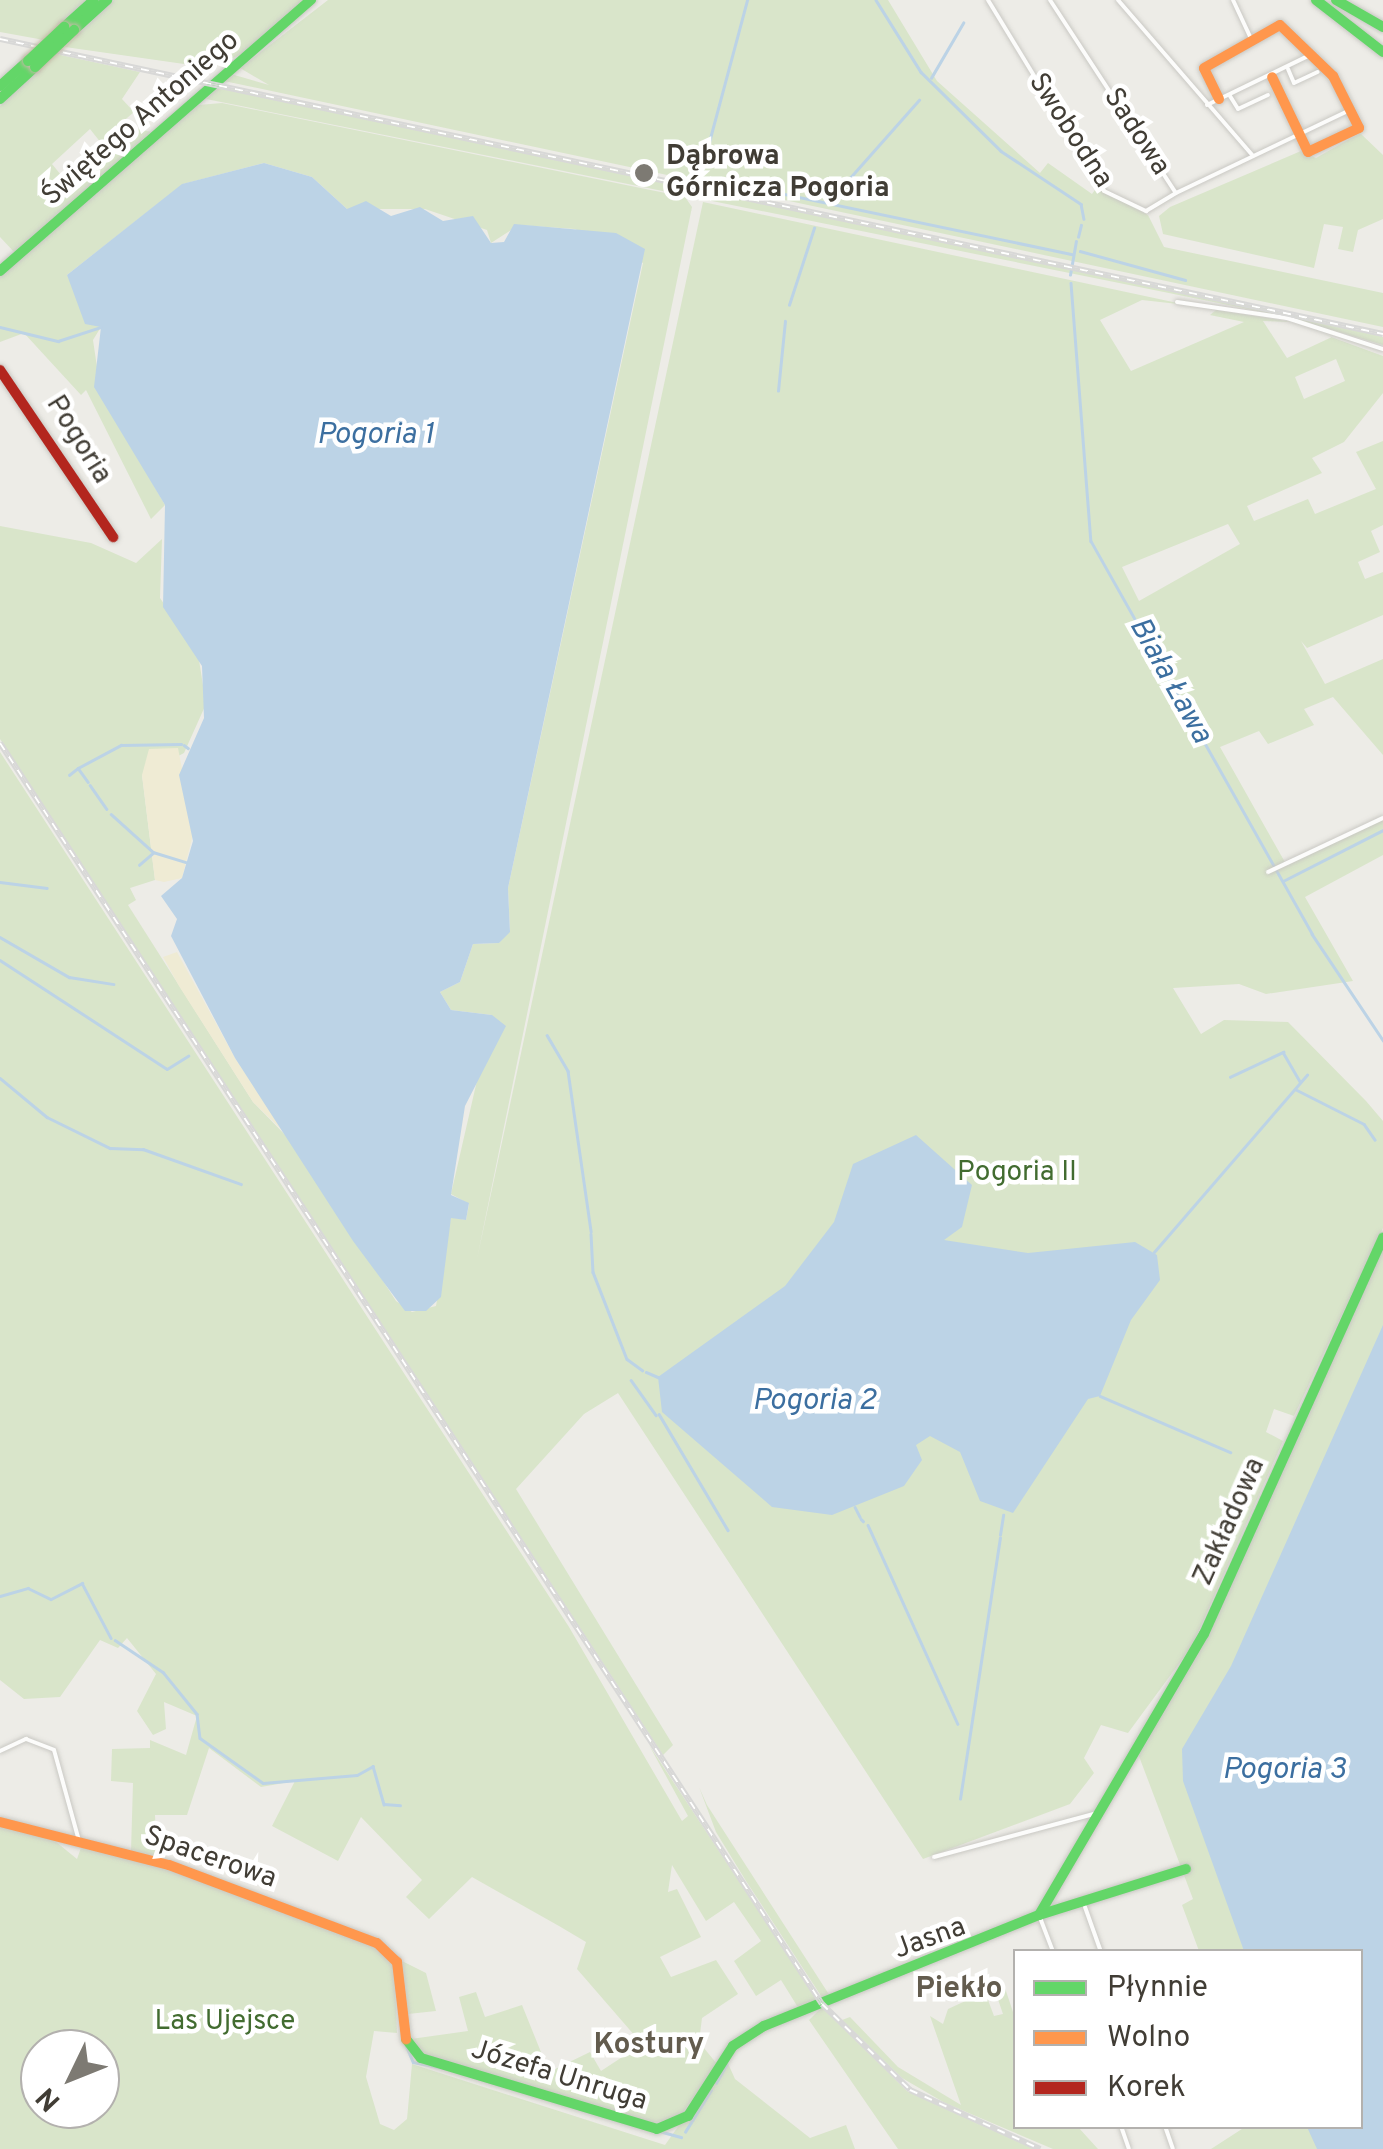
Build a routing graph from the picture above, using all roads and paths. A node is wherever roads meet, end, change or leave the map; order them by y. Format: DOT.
graph roads {
  1 [pos="94,0"];
  2 [pos="107,0"];
  3 [pos="311,0"];
  4 [pos="988,0"];
  5 [pos="1050,0"];
  6 [pos="1118,0"];
  7 [pos="1233,0"];
  8 [pos="1316,0"];
  9 [pos="1336,0"];
  10 [pos="1383,26"];
  11 [pos="69,28"];
  12 [pos="1250,36"];
  13 [pos="1383,52"];
  14 [pos="1308,56"];
  15 [pos="31,64"];
  16 [pos="1288,69"];
  17 [pos="1318,72"];
  18 [pos="1272,77"];
  19 [pos="0,86"];
  20 [pos="1268,96"];
  21 [pos="1224,98"];
  22 [pos="0,99"];
  23 [pos="1207,105"];
  24 [pos="1348,111"];
  25 [pos="1299,134"];
  26 [pos="1253,156"];
  27 [pos="1176,193"];
  28 [pos="0,271"];
  29 [pos="1177,302"];
  30 [pos="1383,349"];
  31 [pos="0,370"];
  32 [pos="113,537"];
  33 [pos="1383,818"];
  34 [pos="1269,871"];
  35 [pos="1383,1237"];
  36 [pos="0,1751"];
  37 [pos="1096,1813"];
  38 [pos="0,1822"];
  39 [pos="80,1842"];
  40 [pos="934,1857"];
  41 [pos="1186,1869"];
  42 [pos="1085,1906"];
  43 [pos="1039,1916"];
  44 [pos="1052,1949"];
  45 [pos="1100,1949"];
  46 [pos="396,1959"];
  47 [pos="710,2084"];
  1 -- 11 [label="main road"];
  2 -- 11 [label="main road"];
  3 -- 28 [label="main road, Świętego Antoniego"];
  4 -- 27 [label="street, Swobodna"];
  5 -- 27 [label="street, Sadowa"];
  6 -- 23 [label="street"];
  7 -- 12 [label="street"];
  8 -- 13 [label="main road"];
  9 -- 10 [label="main road"];
  11 -- 15 [label="main road, bridge"];
  12 -- 14 [label="main road"];
  12 -- 21 [label="main road"];
  14 -- 16 [label="street"];
  14 -- 24 [label="main road"];
  15 -- 19 [label="main road"];
  15 -- 22 [label="main road"];
  16 -- 17 [label="street"];
  16 -- 18 [label="street"];
  18 -- 21 [label="street"];
  18 -- 25 [label="main road"];
  20 -- 21 [label="street"];
  21 -- 23 [label="street"];
  23 -- 26 [label="street"];
  24 -- 25 [label="street, Sadowa"];
  24 -- 25 [label="main road"];
  25 -- 26 [label="street, Sadowa"];
  26 -- 27 [label="street, Sadowa"];
  29 -- 30 [label="street"];
  31 -- 32 [label="main road, Pogoria"];
  33 -- 34 [label="street"];
  35 -- 37 [label="main road, Zakładowa"];
  36 -- 39 [label="street"];
  37 -- 40 [label="street"];
  37 -- 43 [label="main road, Zakładowa"];
  38 -- 39 [label="main road, Spacerowa"];
  39 -- 46 [label="main road, Spacerowa"];
  41 -- 42 [label="main road, Jasna"];
  42 -- 43 [label="main road, Jasna"];
  42 -- 45 [label="street"];
  43 -- 44 [label="street"];
  43 -- 47 [label="main road, Jasna"];
  46 -- 47 [label="main road, Józefa Unruga"];
}
